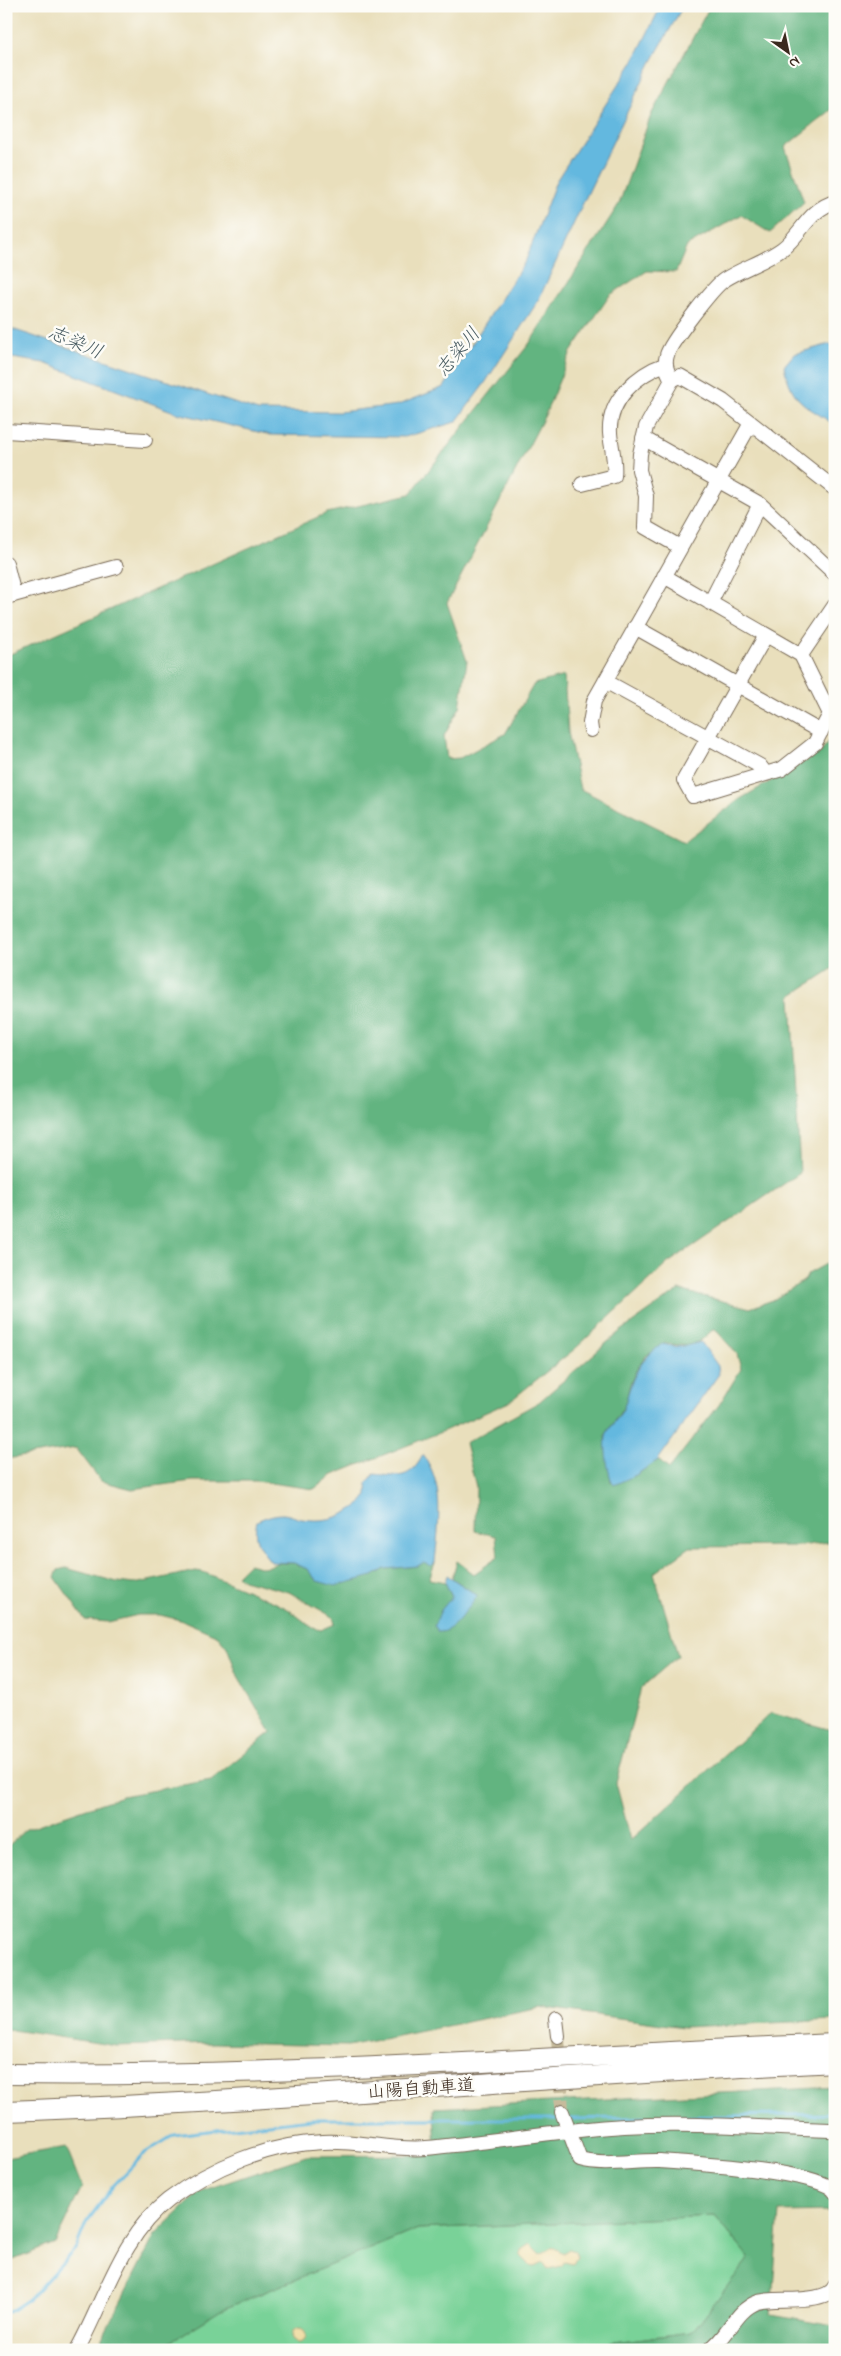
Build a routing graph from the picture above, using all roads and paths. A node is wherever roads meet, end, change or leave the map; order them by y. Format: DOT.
graph roads {
  1 [pos="835,202"];
  2 [pos="666,364"];
  3 [pos="672,380"];
  4 [pos="751,423"];
  5 [pos="6,431"];
  6 [pos="643,438"];
  7 [pos="145,440"];
  8 [pos="718,480"];
  9 [pos="582,484"];
  10 [pos="835,489"];
  11 [pos="760,504"];
  12 [pos="680,547"];
  13 [pos="6,563"];
  14 [pos="116,567"];
  15 [pos="835,574"];
  16 [pos="664,576"];
  17 [pos="10,596"];
  18 [pos="710,603"];
  19 [pos="835,605"];
  20 [pos="635,628"];
  21 [pos="766,635"];
  22 [pos="801,655"];
  23 [pos="605,680"];
  24 [pos="738,685"];
  25 [pos="592,730"];
  26 [pos="821,732"];
  27 [pos="708,737"];
  28 [pos="766,774"];
  29 [pos="556,2019"];
  30 [pos="558,2036"];
  31 [pos="835,2044"];
  32 [pos="835,2062"];
  33 [pos="6,2074"];
  34 [pos="6,2111"];
  35 [pos="562,2112"];
  36 [pos="835,2130"];
  37 [pos="569,2132"];
  38 [pos="835,2192"];
  39 [pos="835,2286"];
  40 [pos="77,2350"];
  41 [pos="709,2350"];
  1 -- 2 [label="street"];
  2 -- 3 [label="street"];
  2 -- 9 [label="street"];
  3 -- 4 [label="street"];
  3 -- 6 [label="street"];
  4 -- 8 [label="street"];
  4 -- 10 [label="street"];
  5 -- 7 [label="street"];
  6 -- 8 [label="street"];
  6 -- 12 [label="street"];
  8 -- 11 [label="street"];
  8 -- 12 [label="street"];
  11 -- 15 [label="street"];
  11 -- 18 [label="street"];
  12 -- 16 [label="street"];
  13 -- 17 [label="street"];
  14 -- 17 [label="street"];
  16 -- 18 [label="street"];
  16 -- 20 [label="street"];
  18 -- 21 [label="street"];
  19 -- 22 [label="street"];
  20 -- 23 [label="street"];
  20 -- 24 [label="street"];
  21 -- 22 [label="street"];
  21 -- 24 [label="street"];
  22 -- 26 [label="street"];
  23 -- 25 [label="street"];
  23 -- 27 [label="street"];
  24 -- 26 [label="street"];
  24 -- 27 [label="street"];
  26 -- 28 [label="street"];
  27 -- 28 [label="street"];
  27 -- 28 [label="street"];
  29 -- 30 [label="street"];
  31 -- 33 [label="highway, 山陽自動車道"];
  32 -- 34 [label="highway, 山陽自動車道"];
  35 -- 37 [label="street"];
  36 -- 37 [label="street"];
  37 -- 38 [label="street"];
  37 -- 40 [label="street"];
  39 -- 41 [label="street"];
}
